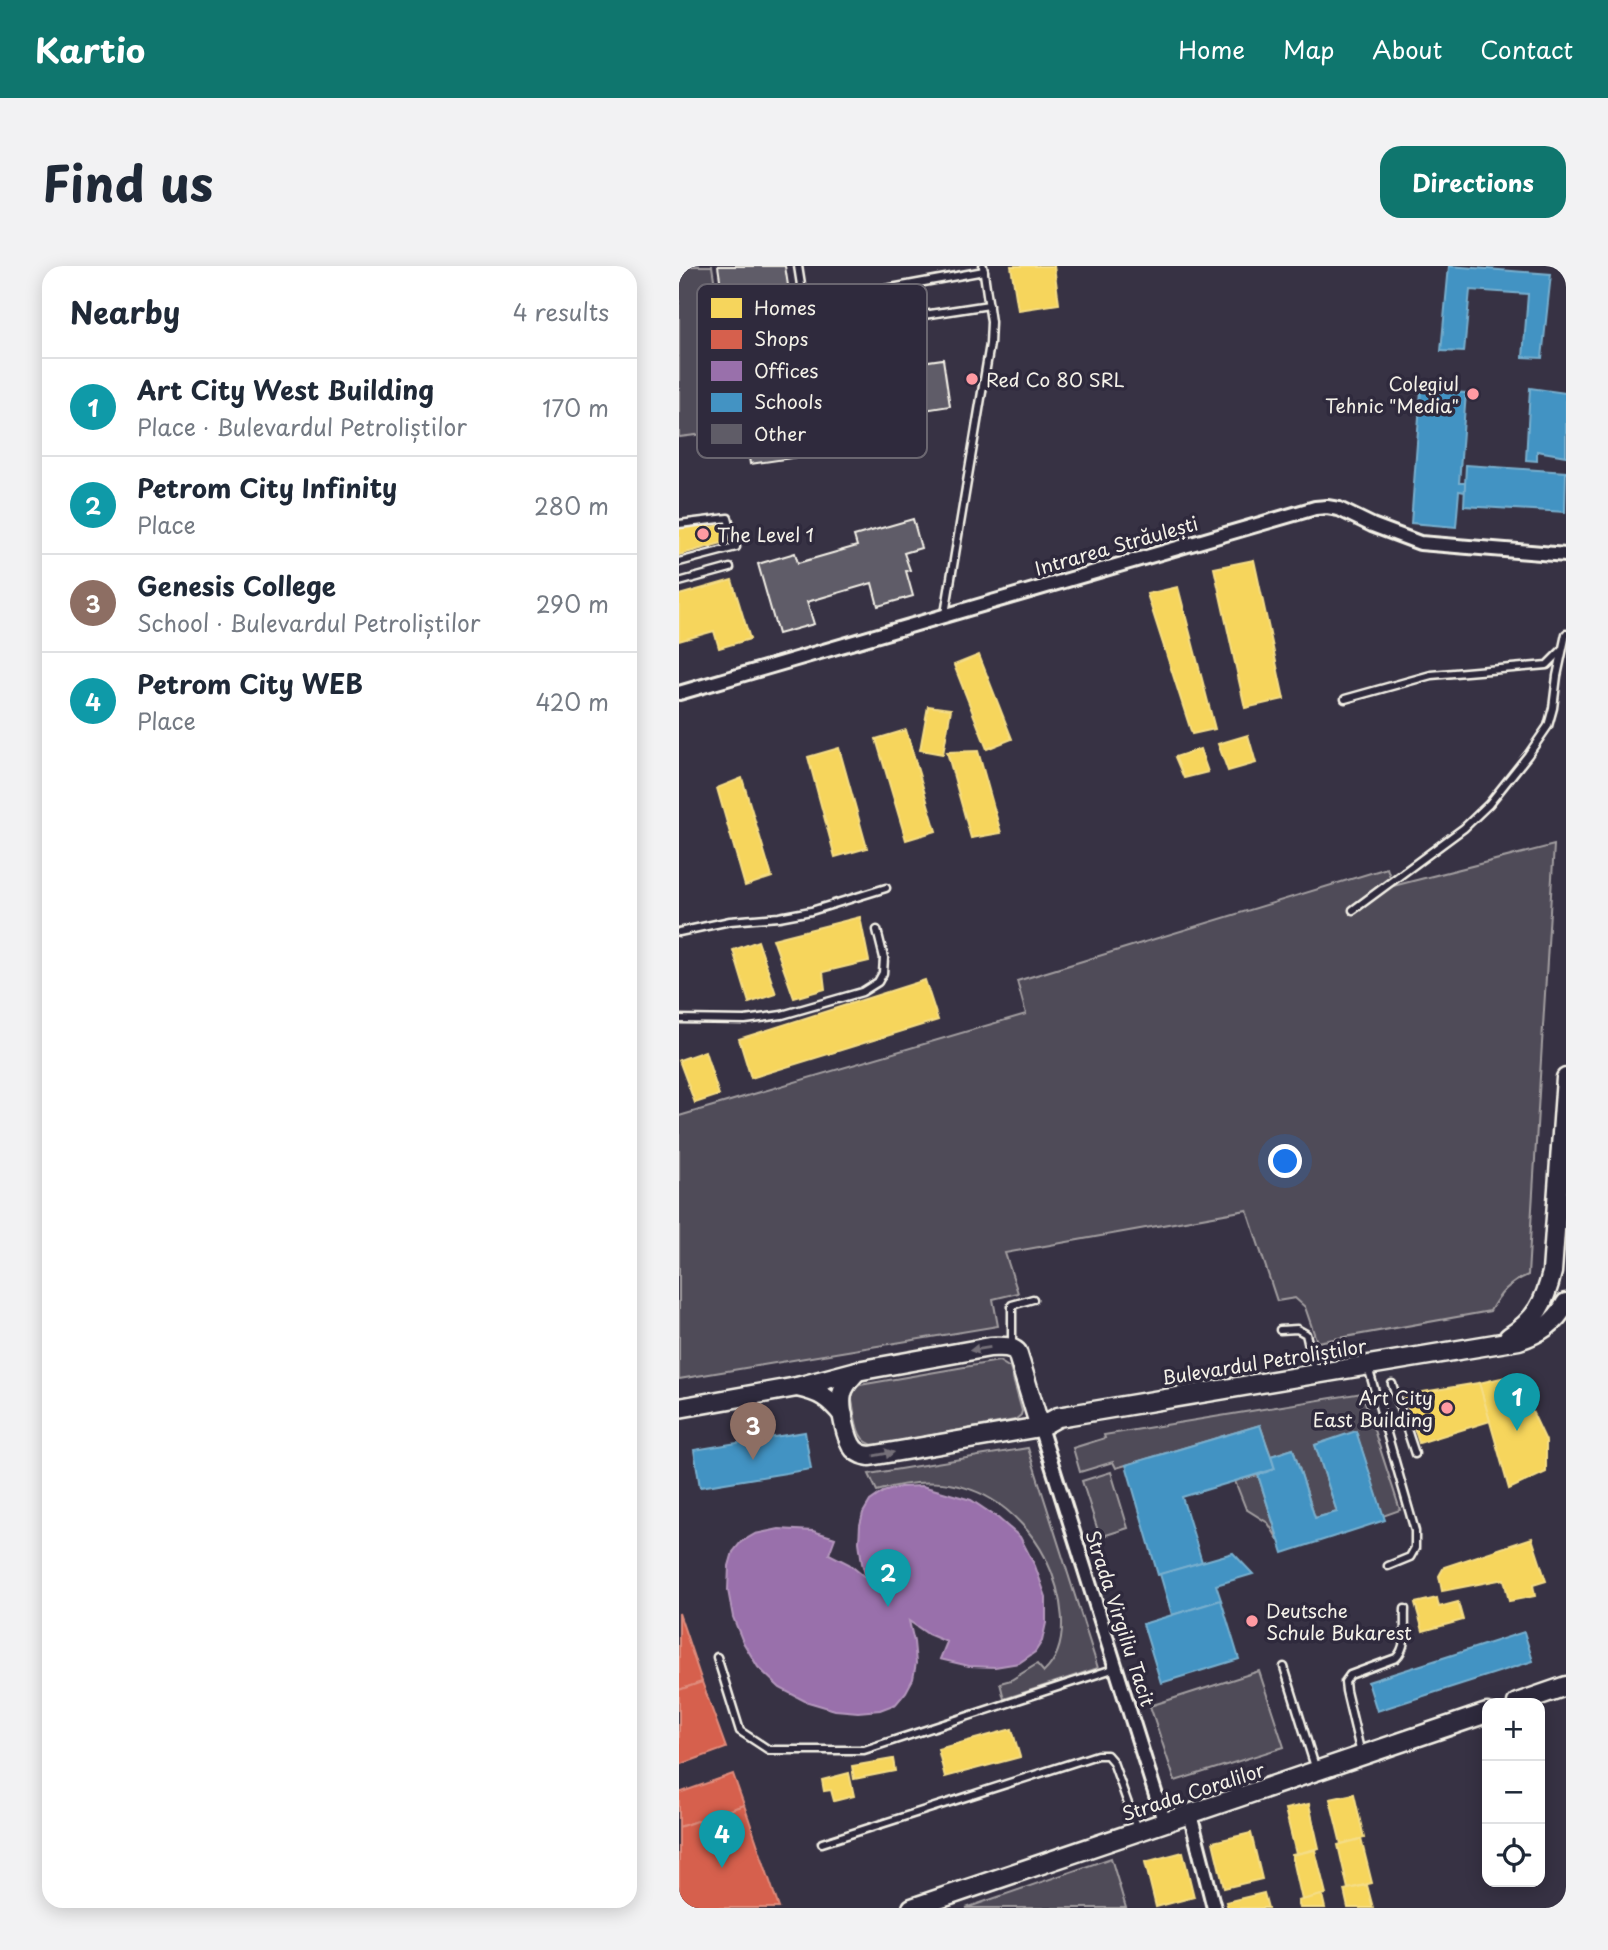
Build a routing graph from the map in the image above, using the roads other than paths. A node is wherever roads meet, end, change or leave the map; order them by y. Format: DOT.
graph roads {
  1 [pos="798,266"];
  2 [pos="984,269"];
  3 [pos="801,284"];
  4 [pos="907,284"];
  5 [pos="989,305"];
  6 [pos="927,314"];
  7 [pos="679,524"];
  8 [pos="1566,555"];
  9 [pos="679,562"];
  10 [pos="730,568"];
  11 [pos="679,582"];
  12 [pos="945,614"];
  13 [pos="1566,634"];
  14 [pos="1563,649"];
  15 [pos="679,692"];
  16 [pos="1346,699"];
  17 [pos="886,888"];
  18 [pos="1353,910"];
  19 [pos="877,930"];
  20 [pos="679,932"];
  21 [pos="679,1019"];
  22 [pos="1566,1078"];
  23 [pos="1562,1189"];
  24 [pos="1033,1299"];
  25 [pos="1565,1306"];
  26 [pos="1537,1312"];
  27 [pos="1280,1330"];
  28 [pos="1497,1344"];
  29 [pos="1012,1348"];
  30 [pos="1368,1365"];
  31 [pos="857,1371"];
  32 [pos="1315,1373"];
  33 [pos="1392,1384"];
  34 [pos="797,1387"];
  35 [pos="679,1408"];
  36 [pos="843,1415"];
  37 [pos="1040,1427"];
  38 [pos="1415,1454"];
  39 [pos="1388,1566"];
  40 [pos="1405,1609"];
  41 [pos="716,1657"];
  42 [pos="1284,1667"];
  43 [pos="1116,1668"];
  44 [pos="1566,1686"];
  45 [pos="1531,1698"];
  46 [pos="1482,1715"];
  47 [pos="1361,1756"];
  48 [pos="1317,1772"];
  49 [pos="1190,1814"];
  50 [pos="1164,1821"];
  51 [pos="1138,1831"];
  52 [pos="822,1843"];
  53 [pos="912,1908"];
  54 [pos="1214,1908"];
  1 -- 3 [label="lane"];
  2 -- 4 [label="lane"];
  2 -- 5 [label="lane"];
  5 -- 6 [label="lane"];
  5 -- 12 [label="lane"];
  7 -- 9 [label="lane"];
  8 -- 12 [label="street, Intrarea Străulești"];
  10 -- 11 [label="lane"];
  12 -- 15 [label="street, Intrarea Străulești"];
  13 -- 14 [label="lane"];
  14 -- 16 [label="lane"];
  14 -- 18 [label="lane"];
  17 -- 20 [label="lane"];
  19 -- 21 [label="lane"];
  22 -- 23 [label="street, Bulevardul Petroliștilor"];
  23 -- 26 [label="street, Bulevardul Petroliștilor"];
  24 -- 29 [label="lane"];
  25 -- 26 [label="street"];
  25 -- 28 [label="street, Bulevardul Petroliștilor"];
  26 -- 28 [label="street, Bulevardul Petroliștilor"];
  27 -- 32 [label="lane"];
  28 -- 30 [label="street, Bulevardul Petroliștilor"];
  29 -- 31 [label="street, one-way"];
  29 -- 37 [label="street"];
  30 -- 32 [label="street, Bulevardul Petroliștilor"];
  30 -- 39 [label="lane"];
  31 -- 34 [label="street"];
  31 -- 36 [label="street, Bulevardul Petroliștilor"];
  32 -- 37 [label="street, Bulevardul Petroliștilor"];
  33 -- 38 [label="lane"];
  34 -- 35 [label="street"];
  34 -- 36 [label="street"];
  36 -- 37 [label="street, Bulevardul Petroliștilor, one-way"];
  37 -- 43 [label="street, Strada Virgiliu Tacit"];
  40 -- 47 [label="lane"];
  41 -- 43 [label="lane"];
  42 -- 48 [label="lane"];
  43 -- 50 [label="street, Strada Virgiliu Tacit"];
  44 -- 45 [label="street"];
  46 -- 47 [label="street, Strada Coralilor"];
  47 -- 48 [label="street, Strada Coralilor"];
  48 -- 49 [label="street, Strada Coralilor"];
  49 -- 50 [label="street, Strada Coralilor"];
  49 -- 54 [label="street"];
  50 -- 51 [label="street, Strada Coralilor"];
  51 -- 52 [label="lane"];
  51 -- 53 [label="street, Strada Coralilor"];
}
